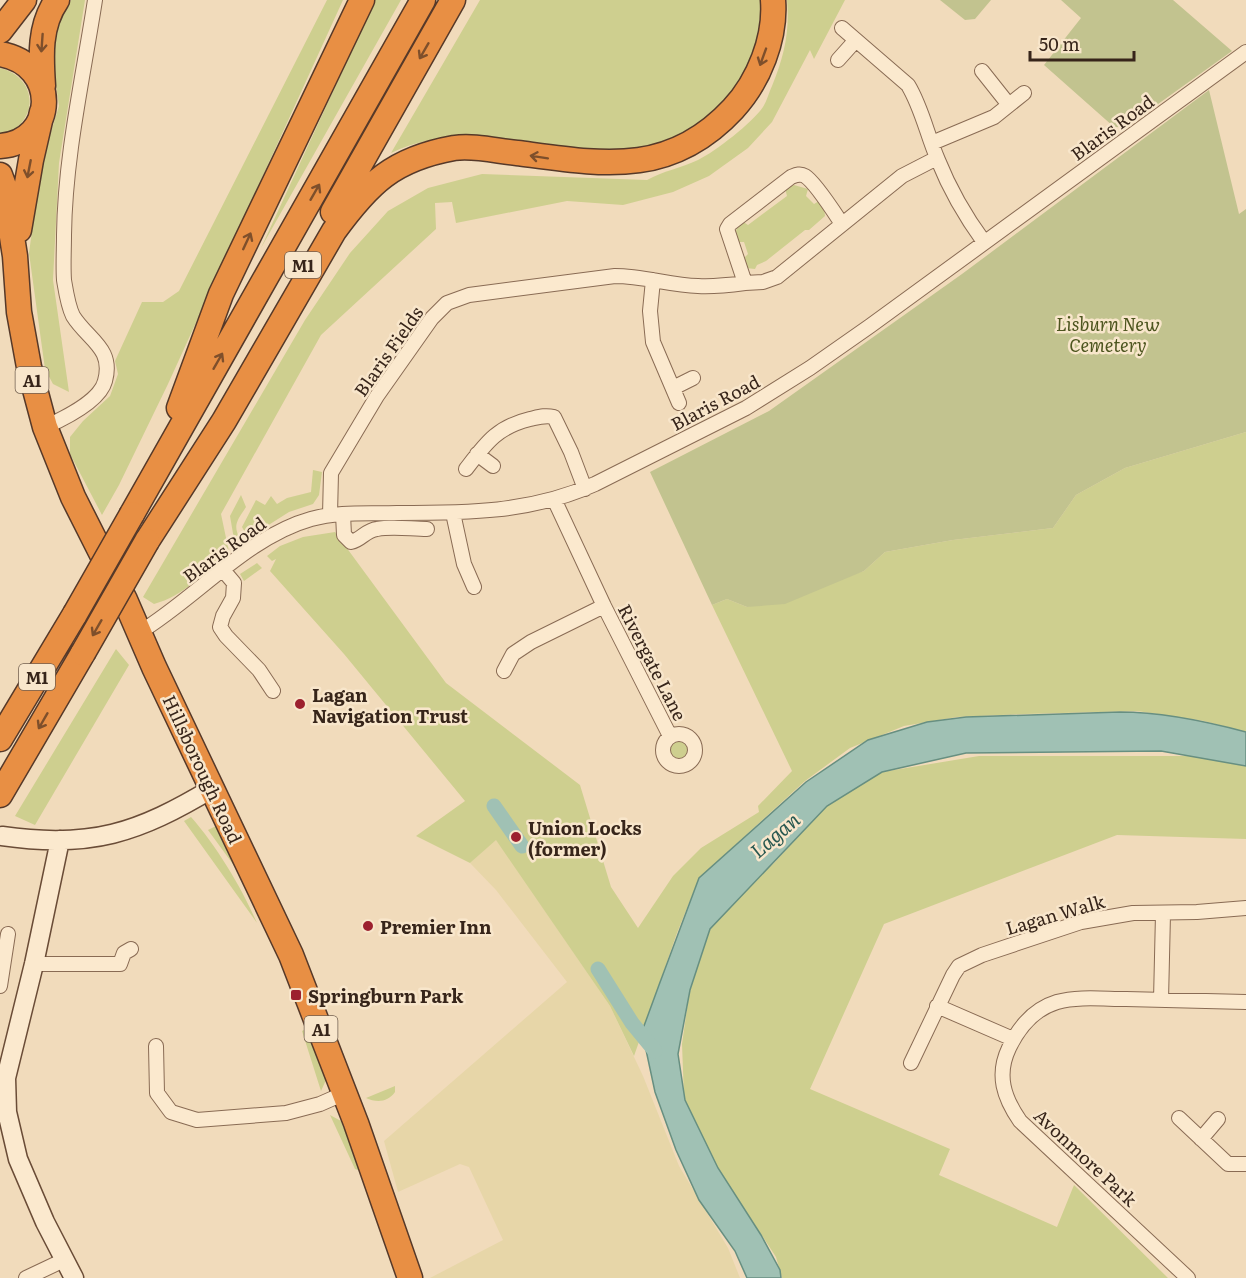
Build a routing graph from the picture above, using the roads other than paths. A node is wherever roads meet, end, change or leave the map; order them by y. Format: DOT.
graph roads {
  1 [pos="24,0"];
  2 [pos="57,0"];
  3 [pos="95,0"];
  4 [pos="352,0"];
  5 [pos="362,0"];
  6 [pos="423,0"];
  7 [pos="453,0"];
  8 [pos="773,0"];
  9 [pos="842,28"];
  10 [pos="0,31"];
  11 [pos="855,41"];
  12 [pos="1246,52"];
  13 [pos="0,54"];
  14 [pos="838,60"];
  15 [pos="982,71"];
  16 [pos="43,88"];
  17 [pos="1024,93"];
  18 [pos="313,101"];
  19 [pos="1010,105"];
  20 [pos="42,112"];
  21 [pos="932,143"];
  22 [pos="0,146"];
  23 [pos="937,158"];
  24 [pos="0,175"];
  25 [pos="842,224"];
  26 [pos="984,242"];
  27 [pos="15,256"];
  28 [pos="653,280"];
  29 [pos="745,283"];
  30 [pos="693,378"];
  31 [pos="673,388"];
  32 [pos="679,403"];
  33 [pos="45,427"];
  34 [pos="477,454"];
  35 [pos="157,466"];
  36 [pos="493,466"];
  37 [pos="466,468"];
  38 [pos="585,489"];
  39 [pos="554,500"];
  40 [pos="453,513"];
  41 [pos="337,515"];
  42 [pos="427,529"];
  43 [pos="150,535"];
  44 [pos="223,570"];
  45 [pos="474,587"];
  46 [pos="604,606"];
  47 [pos="140,632"];
  48 [pos="504,671"];
  49 [pos="273,691"];
  50 [pos="670,736"];
  51 [pos="0,739"];
  52 [pos="213,788"];
  53 [pos="0,795"];
  54 [pos="2,836"];
  55 [pos="60,840"];
  56 [pos="1246,908"];
  57 [pos="1162,914"];
  58 [pos="8,934"];
  59 [pos="131,949"];
  60 [pos="34,964"];
  61 [pos="0,986"];
  62 [pos="1161,1000"];
  63 [pos="1246,1002"];
  64 [pos="937,1006"];
  65 [pos="1013,1039"];
  66 [pos="7,1042"];
  67 [pos="156,1046"];
  68 [pos="911,1064"];
  69 [pos="345,1093"];
  70 [pos="1179,1118"];
  71 [pos="1218,1119"];
  72 [pos="1202,1139"];
  73 [pos="1246,1164"];
  74 [pos="64,1260"];
  75 [pos="26,1278"];
  76 [pos="74,1278"];
  77 [pos="410,1278"];
  78 [pos="1188,1278"];
  1 -- 10 [label="highway"];
  2 -- 16 [label="highway, A1, one-way"];
  3 -- 33 [label="street"];
  4 -- 18 [label="highway"];
  5 -- 18 [label="highway"];
  35 -- 6 [label="highway, M1, one-way"];
  7 -- 43 [label="highway, M1, one-way"];
  8 -- 43 [label="highway, one-way"];
  9 -- 11 [label="street"];
  11 -- 14 [label="street"];
  11 -- 21 [label="street"];
  12 -- 26 [label="street, Blaris Road"];
  13 -- 16 [label="highway"];
  15 -- 19 [label="street"];
  16 -- 20 [label="highway, A1"];
  17 -- 19 [label="street"];
  35 -- 18 [label="highway, one-way"];
  19 -- 21 [label="street"];
  20 -- 22 [label="highway"];
  20 -- 27 [label="highway, A1, one-way"];
  21 -- 23 [label="street"];
  23 -- 25 [label="street, Blaris Fields"];
  23 -- 26 [label="street"];
  24 -- 27 [label="highway, A1"];
  25 -- 29 [label="street, Blaris Fields"];
  25 -- 29 [label="street"];
  26 -- 38 [label="street, Blaris Road"];
  27 -- 33 [label="highway, Hillsborough Road / A1"];
  28 -- 29 [label="street, Blaris Fields"];
  28 -- 31 [label="street"];
  28 -- 41 [label="street, Blaris Fields"];
  30 -- 31 [label="street"];
  31 -- 32 [label="street"];
  33 -- 47 [label="highway, Hillsborough Road / A1"];
  34 -- 36 [label="street"];
  34 -- 37 [label="street"];
  34 -- 38 [label="street"];
  35 -- 51 [label="highway, M1, bridge"];
  38 -- 39 [label="street, Blaris Road"];
  39 -- 40 [label="street, Blaris Road"];
  39 -- 46 [label="street, Rivergate Lane"];
  40 -- 41 [label="street, Blaris Road"];
  40 -- 45 [label="street"];
  41 -- 42 [label="street, Blaris Fields"];
  41 -- 44 [label="street, Blaris Road"];
  43 -- 53 [label="highway, M1, one-way, bridge"];
  44 -- 47 [label="street, Blaris Road"];
  44 -- 49 [label="street"];
  46 -- 48 [label="street, Rivergate Lane"];
  46 -- 50 [label="street, Rivergate Lane"];
  47 -- 52 [label="highway, Hillsborough Road / A1"];
  52 -- 55 [label="street"];
  52 -- 69 [label="highway, Hillsborough Road / A1"];
  54 -- 55 [label="street"];
  55 -- 60 [label="street"];
  56 -- 57 [label="street, Lagan Walk"];
  57 -- 62 [label="street"];
  57 -- 64 [label="street, Lagan Walk"];
  58 -- 61 [label="street"];
  59 -- 60 [label="street"];
  60 -- 66 [label="street"];
  62 -- 63 [label="street, Avonmore Park"];
  62 -- 65 [label="street, Avonmore Park"];
  64 -- 65 [label="street"];
  64 -- 68 [label="street, Lagan Walk"];
  65 -- 78 [label="street, Avonmore Park"];
  66 -- 74 [label="street"];
  67 -- 69 [label="street"];
  69 -- 77 [label="highway, Hillsborough Road / A1"];
  70 -- 72 [label="street"];
  71 -- 72 [label="street"];
  72 -- 73 [label="street"];
  74 -- 75 [label="street"];
  74 -- 76 [label="street"];
}
